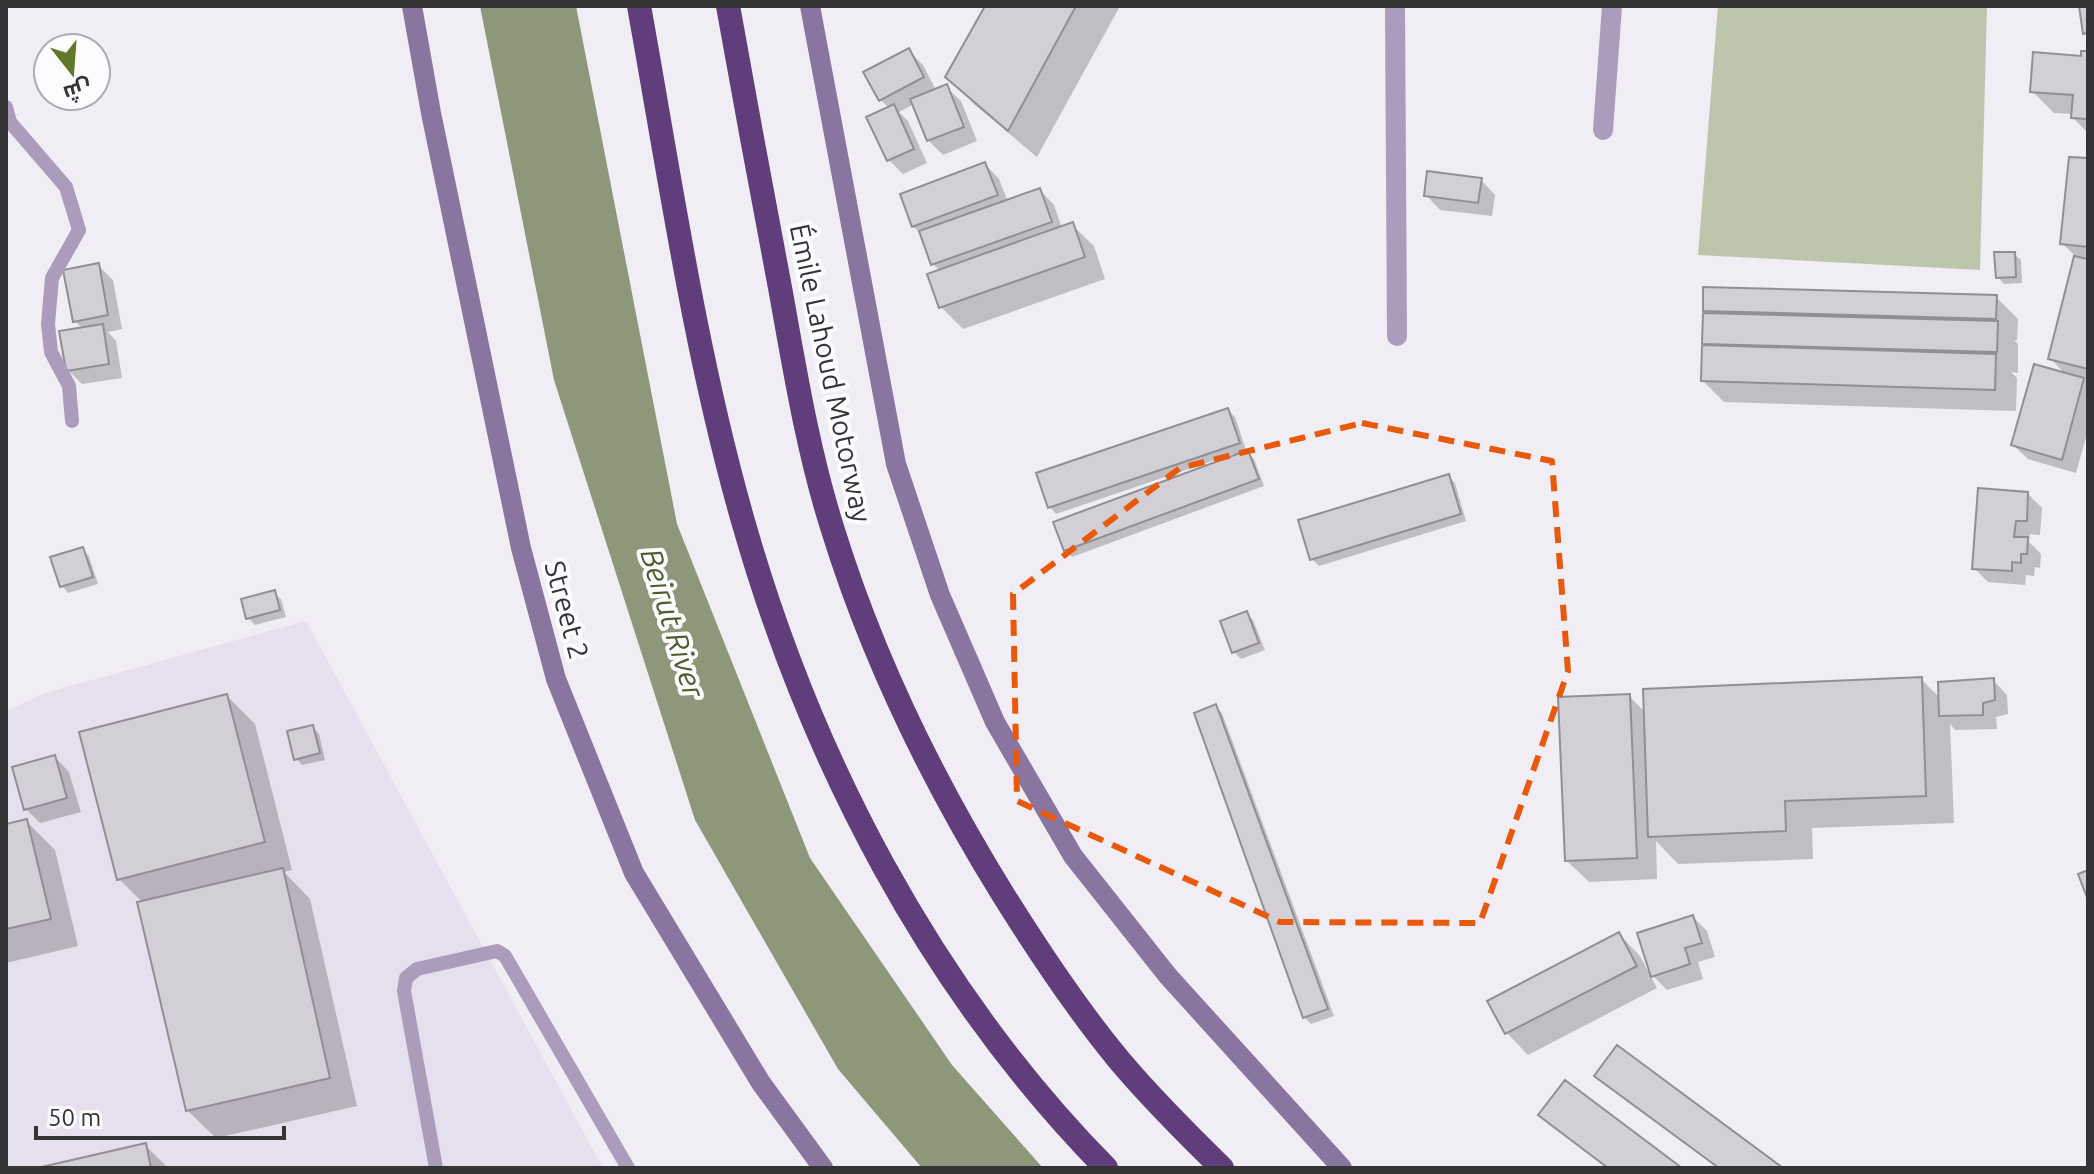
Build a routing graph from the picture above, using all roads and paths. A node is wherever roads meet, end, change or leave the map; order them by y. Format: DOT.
graph roads {
  1 [pos="412,6"];
  2 [pos="639,6"];
  3 [pos="728,6"];
  4 [pos="810,6"];
  5 [pos="1395,6"];
  6 [pos="1612,6"];
  7 [pos="6,107"];
  8 [pos="1603,130"];
  9 [pos="1397,336"];
  10 [pos="72,421"];
  11 [pos="436,1168"];
  12 [pos="628,1168"];
  13 [pos="823,1168"];
  14 [pos="1106,1168"];
  15 [pos="1222,1168"];
  16 [pos="1342,1168"];
  1 -- 13 [label="street, Street 2"];
  2 -- 14 [label="highway"];
  3 -- 15 [label="highway, Émile Lahoud Motorway"];
  4 -- 16 [label="street"];
  5 -- 9 [label="street"];
  6 -- 8 [label="street"];
  7 -- 10 [label="lane"];
  11 -- 12 [label="lane"];
}
